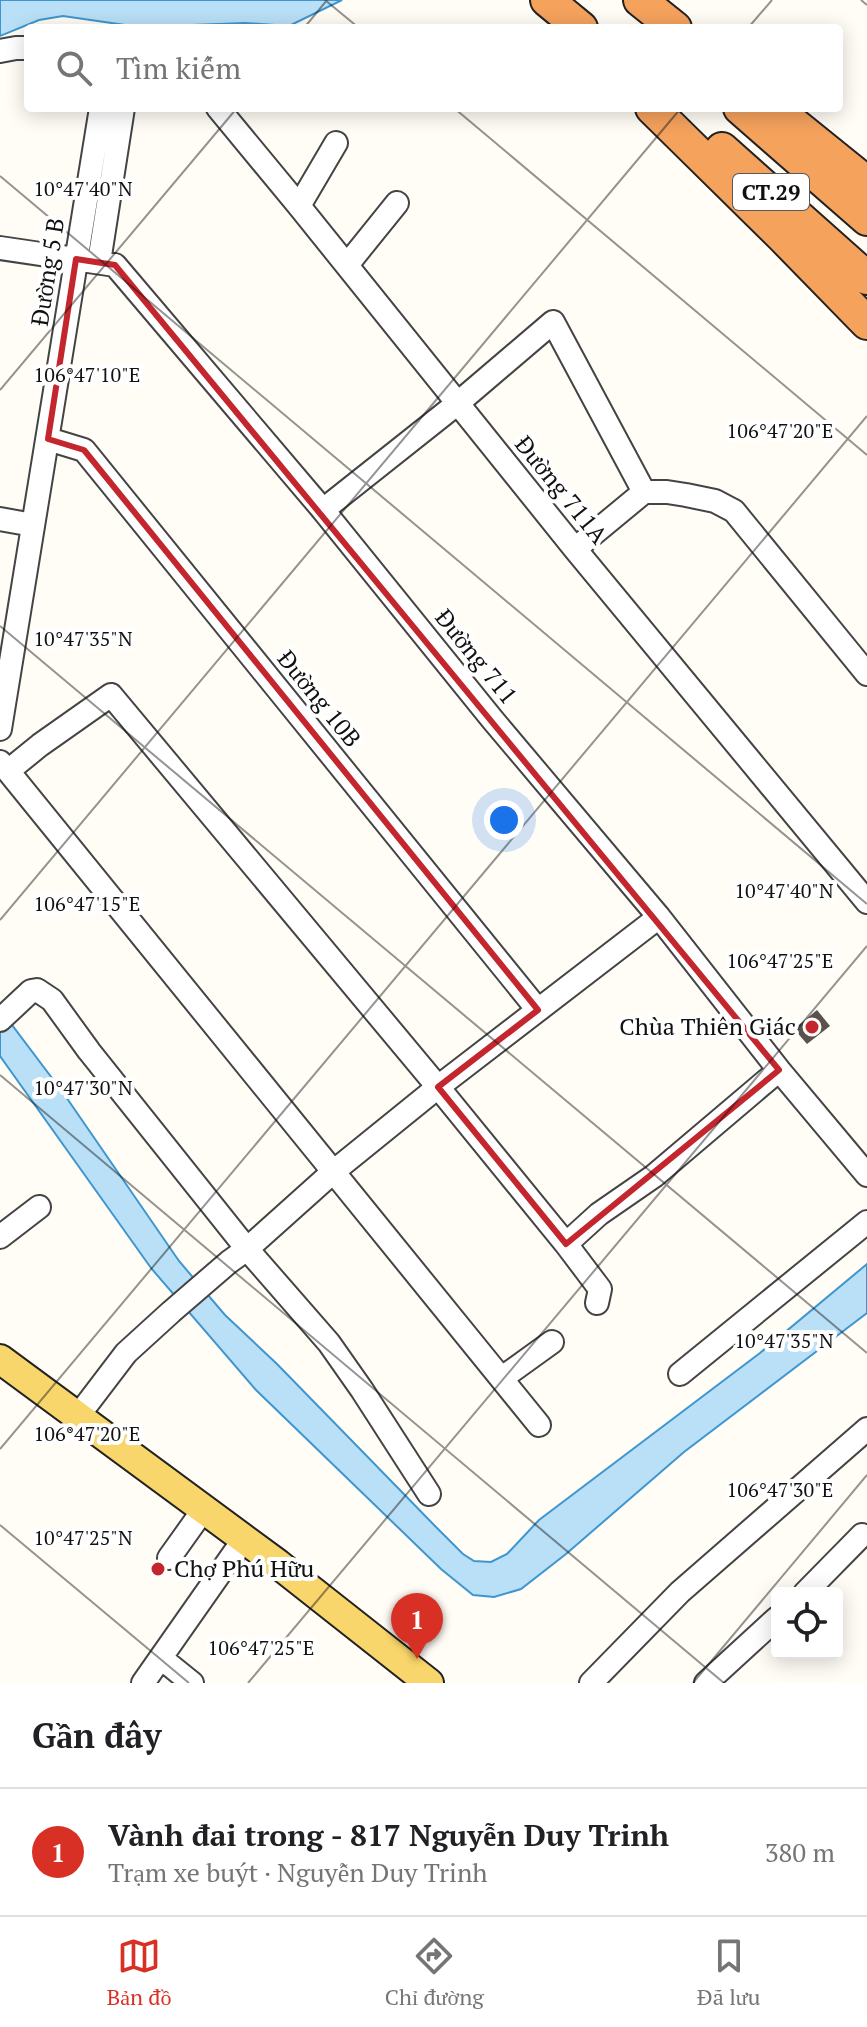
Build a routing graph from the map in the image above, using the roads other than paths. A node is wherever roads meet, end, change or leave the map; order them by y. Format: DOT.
graph roads {
  1 [pos="533,0"];
  2 [pos="635,9"];
  3 [pos="564,20"];
  4 [pos="667,24"];
  5 [pos="24,48"];
  6 [pos="0,51"];
  7 [pos="100,112"];
  8 [pos="122,112"];
  9 [pos="221,112"];
  10 [pos="656,112"];
  11 [pos="679,112"];
  12 [pos="745,112"];
  13 [pos="779,112"];
  14 [pos="336,143"];
  15 [pos="867,183"];
  16 [pos="397,203"];
  17 [pos="299,206"];
  18 [pos="867,219"];
  19 [pos="0,248"];
  20 [pos="76,259"];
  21 [pos="99,262"];
  22 [pos="347,265"];
  23 [pos="867,278"];
  24 [pos="867,323"];
  25 [pos="458,403"];
  26 [pos="48,439"];
  27 [pos="644,492"];
  28 [pos="323,510"];
  29 [pos="0,519"];
  30 [pos="33,525"];
  31 [pos="575,549"];
  32 [pos="867,674"];
  33 [pos="0,729"];
  34 [pos="4,766"];
  35 [pos="867,902"];
  36 [pos="659,917"];
  37 [pos="538,1010"];
  38 [pos="0,1020"];
  39 [pos="779,1070"];
  40 [pos="438,1087"];
  41 [pos="333,1172"];
  42 [pos="867,1175"];
  43 [pos="39,1207"];
  44 [pos="867,1222"];
  45 [pos="0,1237"];
  46 [pos="566,1244"];
  47 [pos="238,1256"];
  48 [pos="597,1303"];
  49 [pos="552,1342"];
  50 [pos="0,1359"];
  51 [pos="680,1374"];
  52 [pos="502,1378"];
  53 [pos="78,1416"];
  54 [pos="539,1425"];
  55 [pos="867,1429"];
  56 [pos="429,1494"];
  57 [pos="204,1509"];
  58 [pos="862,1535"];
  59 [pos="244,1539"];
  60 [pos="169,1558"];
  61 [pos="811,1587"];
  62 [pos="771,1623"];
  63 [pos="161,1658"];
  64 [pos="143,1683"];
  65 [pos="192,1683"];
  66 [pos="429,1683"];
  67 [pos="591,1683"];
  68 [pos="706,1683"];
  1 -- 3 [label="highway"];
  2 -- 4 [label="highway"];
  5 -- 6 [label="street"];
  7 -- 20 [label="street, Đường 5 B"];
  8 -- 21 [label="street"];
  9 -- 17 [label="street, Đường 711A"];
  10 -- 24 [label="highway"];
  11 -- 23 [label="highway, CT.29"];
  12 -- 18 [label="highway, CT.29"];
  13 -- 15 [label="highway"];
  14 -- 17 [label="street"];
  16 -- 22 [label="street"];
  17 -- 22 [label="street, Đường 711A"];
  19 -- 20 [label="street, Đường 711"];
  20 -- 21 [label="street, Đường 711"];
  20 -- 26 [label="street, Đường 5 B"];
  21 -- 28 [label="street, Đường 711"];
  22 -- 25 [label="street, Đường 711A"];
  25 -- 27 [label="street"];
  25 -- 28 [label="street"];
  25 -- 31 [label="street, Đường 711A"];
  26 -- 30 [label="street, Đường 5 B"];
  26 -- 37 [label="street, Đường 10B"];
  27 -- 31 [label="street"];
  27 -- 32 [label="street"];
  28 -- 36 [label="street, Đường 711"];
  29 -- 30 [label="street"];
  30 -- 33 [label="street, Đường 5 B"];
  31 -- 35 [label="street, Đường 711A"];
  34 -- 40 [label="street"];
  34 -- 41 [label="street"];
  36 -- 37 [label="street"];
  36 -- 39 [label="street, Đường 711"];
  37 -- 40 [label="street"];
  38 -- 47 [label="street"];
  39 -- 42 [label="street, Đường 711"];
  39 -- 46 [label="street"];
  40 -- 41 [label="street"];
  40 -- 46 [label="street"];
  41 -- 47 [label="street"];
  41 -- 52 [label="street"];
  43 -- 45 [label="street"];
  44 -- 51 [label="street"];
  46 -- 48 [label="street"];
  47 -- 53 [label="street"];
  47 -- 56 [label="street"];
  49 -- 52 [label="street"];
  50 -- 53 [label="main road"];
  52 -- 54 [label="street"];
  53 -- 57 [label="main road"];
  55 -- 67 [label="street"];
  57 -- 59 [label="main road"];
  57 -- 60 [label="street"];
  58 -- 61 [label="street"];
  59 -- 63 [label="street"];
  59 -- 66 [label="main road"];
  62 -- 68 [label="street"];
  63 -- 64 [label="street"];
  63 -- 65 [label="street"];
}
